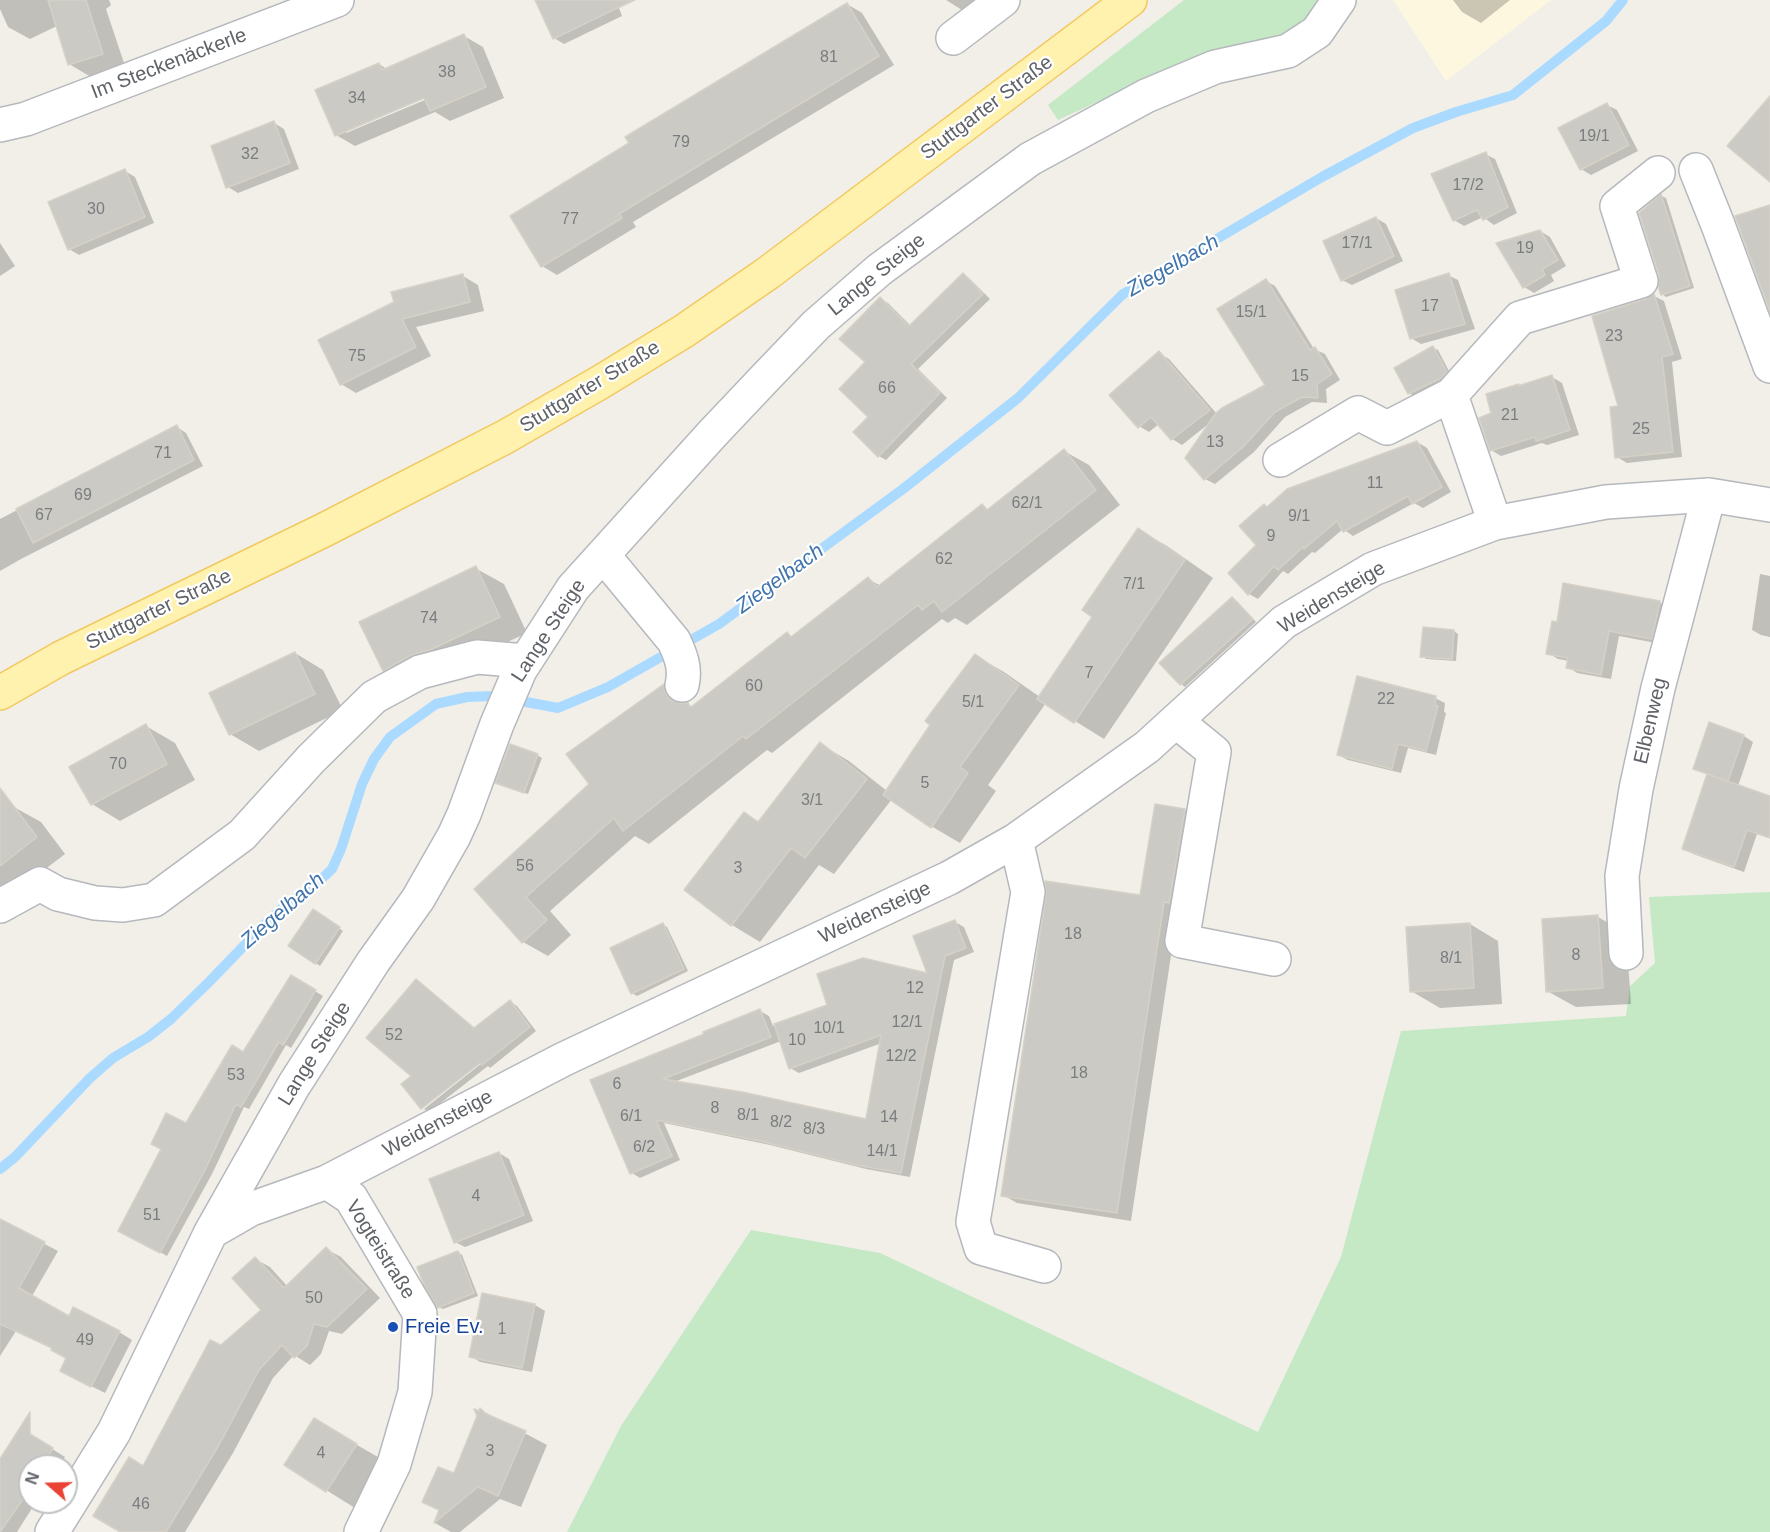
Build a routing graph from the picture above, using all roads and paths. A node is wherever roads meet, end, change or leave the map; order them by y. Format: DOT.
graph roads {
  1 [pos="337,0"];
  2 [pos="1003,0"];
  3 [pos="1131,0"];
  4 [pos="1339,0"];
  5 [pos="953,38"];
  6 [pos="0,125"];
  7 [pos="1696,170"];
  8 [pos="1658,173"];
  9 [pos="1770,366"];
  10 [pos="1451,395"];
  11 [pos="1280,460"];
  12 [pos="1709,495"];
  13 [pos="1770,505"];
  14 [pos="1495,523"];
  15 [pos="603,555"];
  16 [pos="679,661"];
  17 [pos="523,666"];
  18 [pos="0,693"];
  19 [pos="1176,721"];
  20 [pos="1016,840"];
  21 [pos="0,906"];
  22 [pos="1626,953"];
  23 [pos="1274,959"];
  24 [pos="327,1182"];
  25 [pos="211,1232"];
  26 [pos="1044,1266"];
  27 [pos="52,1532"];
  28 [pos="361,1532"];
  1 -- 6 [label="street, Im Steckenäckerle"];
  2 -- 5 [label="street"];
  3 -- 18 [label="main road, Stuttgarter Straße"];
  4 -- 15 [label="street, Lange Steige"];
  7 -- 9 [label="street"];
  8 -- 10 [label="street"];
  10 -- 11 [label="street"];
  10 -- 14 [label="street"];
  12 -- 13 [label="street, Weidensteige"];
  12 -- 14 [label="street, Weidensteige"];
  12 -- 22 [label="street, Elbenweg"];
  14 -- 19 [label="street, Weidensteige"];
  15 -- 16 [label="street"];
  15 -- 17 [label="street, Lange Steige"];
  17 -- 21 [label="street"];
  17 -- 25 [label="street, Lange Steige"];
  19 -- 20 [label="street, Weidensteige"];
  19 -- 23 [label="street"];
  20 -- 24 [label="street, Weidensteige"];
  20 -- 26 [label="street"];
  24 -- 25 [label="street, Weidensteige"];
  24 -- 28 [label="street, Vogteistraße"];
  25 -- 27 [label="street, Lange Steige"];
}
